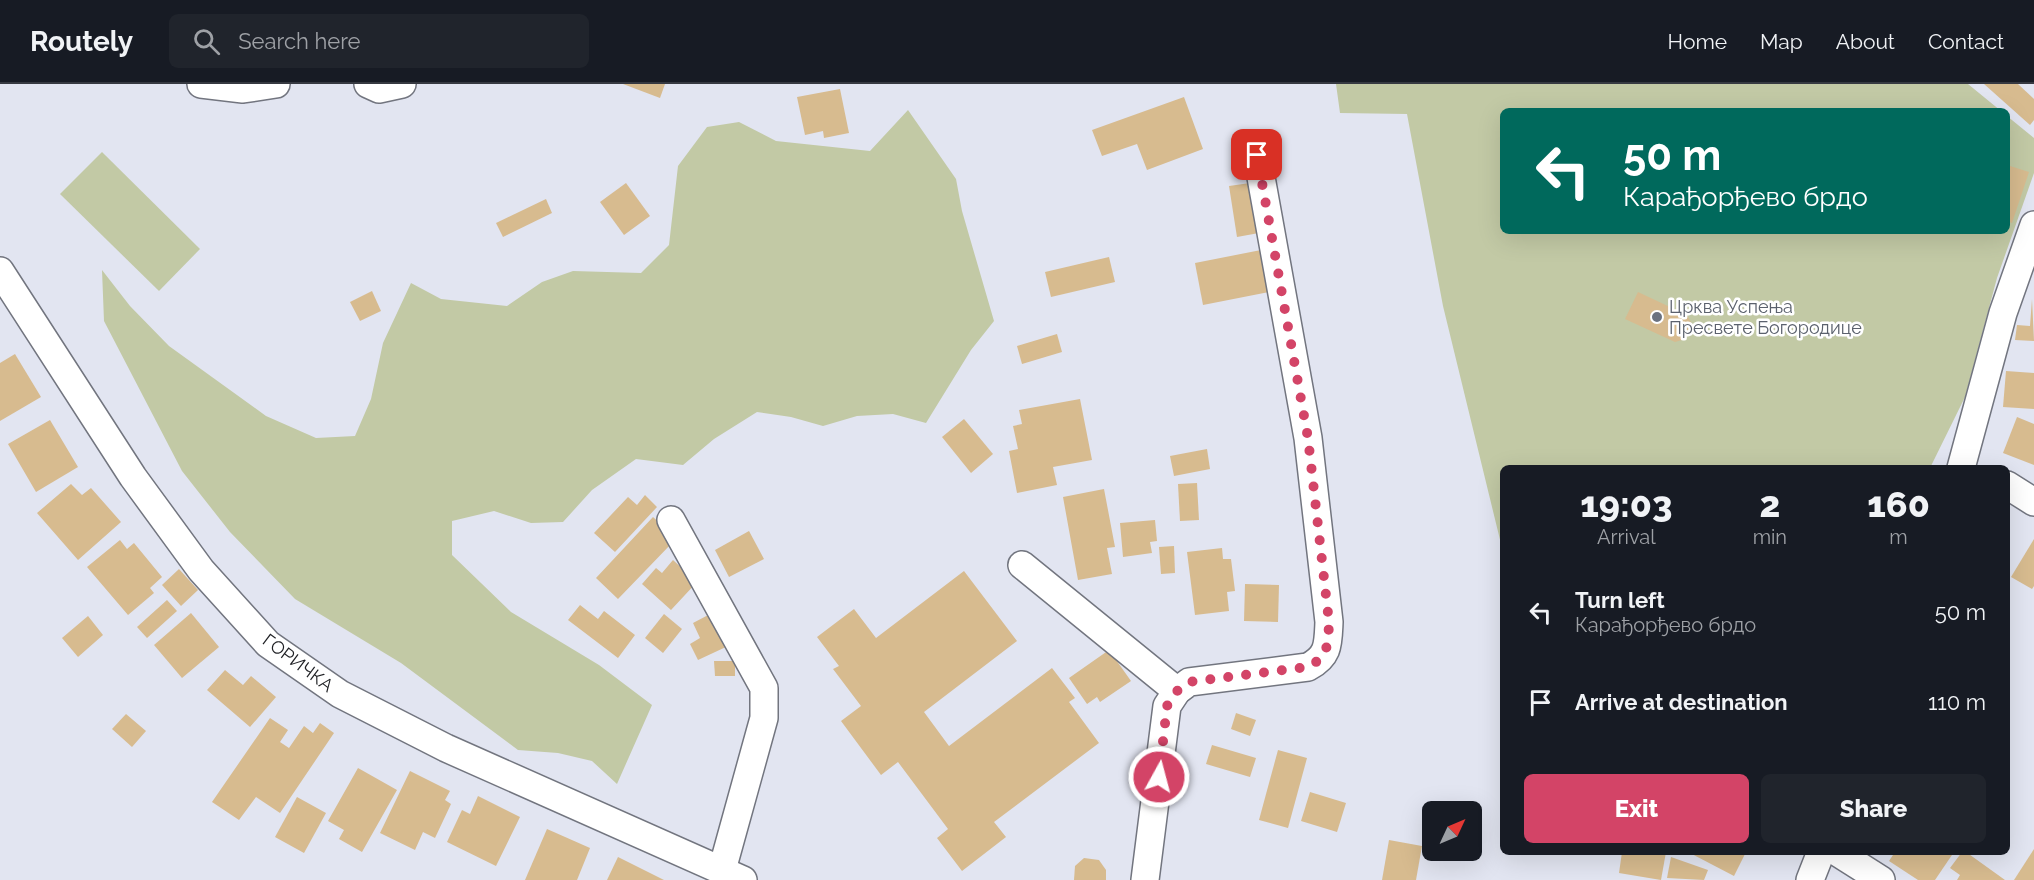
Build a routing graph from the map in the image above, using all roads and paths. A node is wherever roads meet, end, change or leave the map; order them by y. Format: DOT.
graph roads {
  1 [pos="201,84"];
  2 [pos="276,84"];
  3 [pos="368,84"];
  4 [pos="402,84"];
  5 [pos="1257,155"];
  6 [pos="2034,225"];
  7 [pos="0,270"];
  8 [pos="1968,465"];
  9 [pos="2010,487"];
  10 [pos="2034,502"];
  11 [pos="671,520"];
  12 [pos="1022,565"];
  13 [pos="1177,691"];
  14 [pos="1820,855"];
  15 [pos="1842,855"];
  16 [pos="732,875"];
  17 [pos="1145,880"];
  18 [pos="1810,880"];
  19 [pos="1881,880"];
  1 -- 2 [label="street"];
  3 -- 4 [label="street"];
  5 -- 13 [label="street"];
  6 -- 8 [label="street"];
  7 -- 16 [label="street, ГОРИЧКА"];
  9 -- 10 [label="street"];
  11 -- 16 [label="street"];
  12 -- 13 [label="street"];
  13 -- 17 [label="street"];
  14 -- 18 [label="street"];
  15 -- 19 [label="street"];
}
